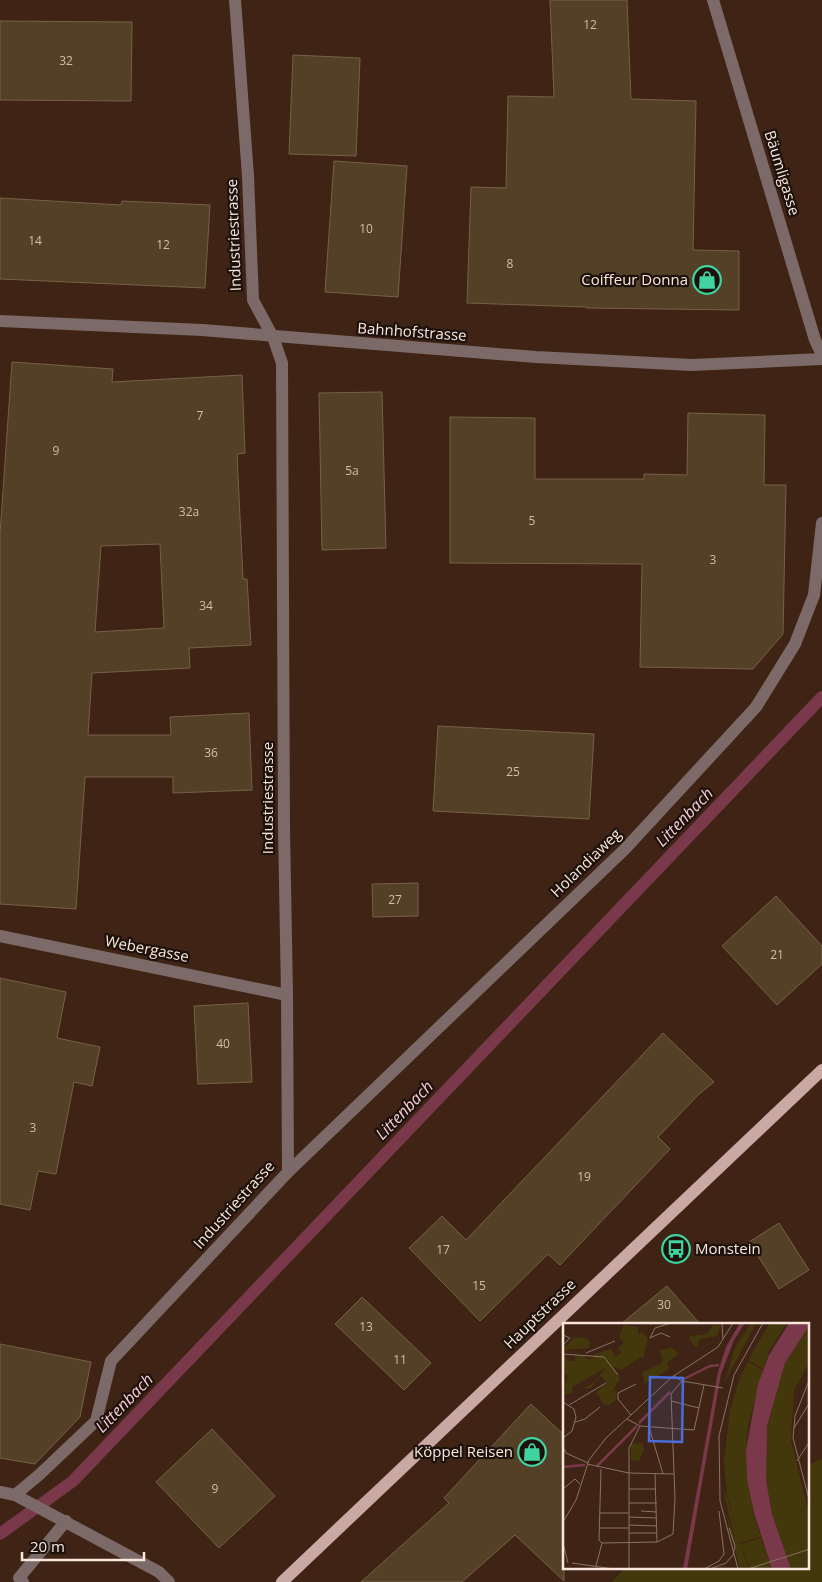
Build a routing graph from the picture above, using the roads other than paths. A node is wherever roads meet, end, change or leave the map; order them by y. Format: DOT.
graph roads {
  1 [pos="235,0"];
  2 [pos="713,0"];
  3 [pos="0,321"];
  4 [pos="273,337"];
  5 [pos="822,355"];
  6 [pos="822,359"];
  7 [pos="822,523"];
  8 [pos="0,936"];
  9 [pos="287,995"];
  10 [pos="822,1070"];
  11 [pos="288,1172"];
  12 [pos="0,1492"];
  13 [pos="15,1495"];
  14 [pos="64,1520"];
  15 [pos="18,1581"];
  16 [pos="169,1582"];
  17 [pos="282,1582"];
  1 -- 4 [label="street, Industriestrasse"];
  2 -- 5 [label="street, Bäumligasse"];
  3 -- 4 [label="street, Bahnhofstrasse"];
  4 -- 6 [label="street, Bahnhofstrasse"];
  4 -- 9 [label="street, Industriestrasse"];
  7 -- 11 [label="street, Holandiaweg"];
  8 -- 9 [label="street, Webergasse"];
  9 -- 11 [label="street, Industriestrasse"];
  10 -- 17 [label="main road, Hauptstrasse"];
  11 -- 13 [label="street, Industriestrasse"];
  12 -- 13 [label="street"];
  13 -- 14 [label="street"];
  14 -- 15 [label="street"];
  14 -- 16 [label="street"];
}
